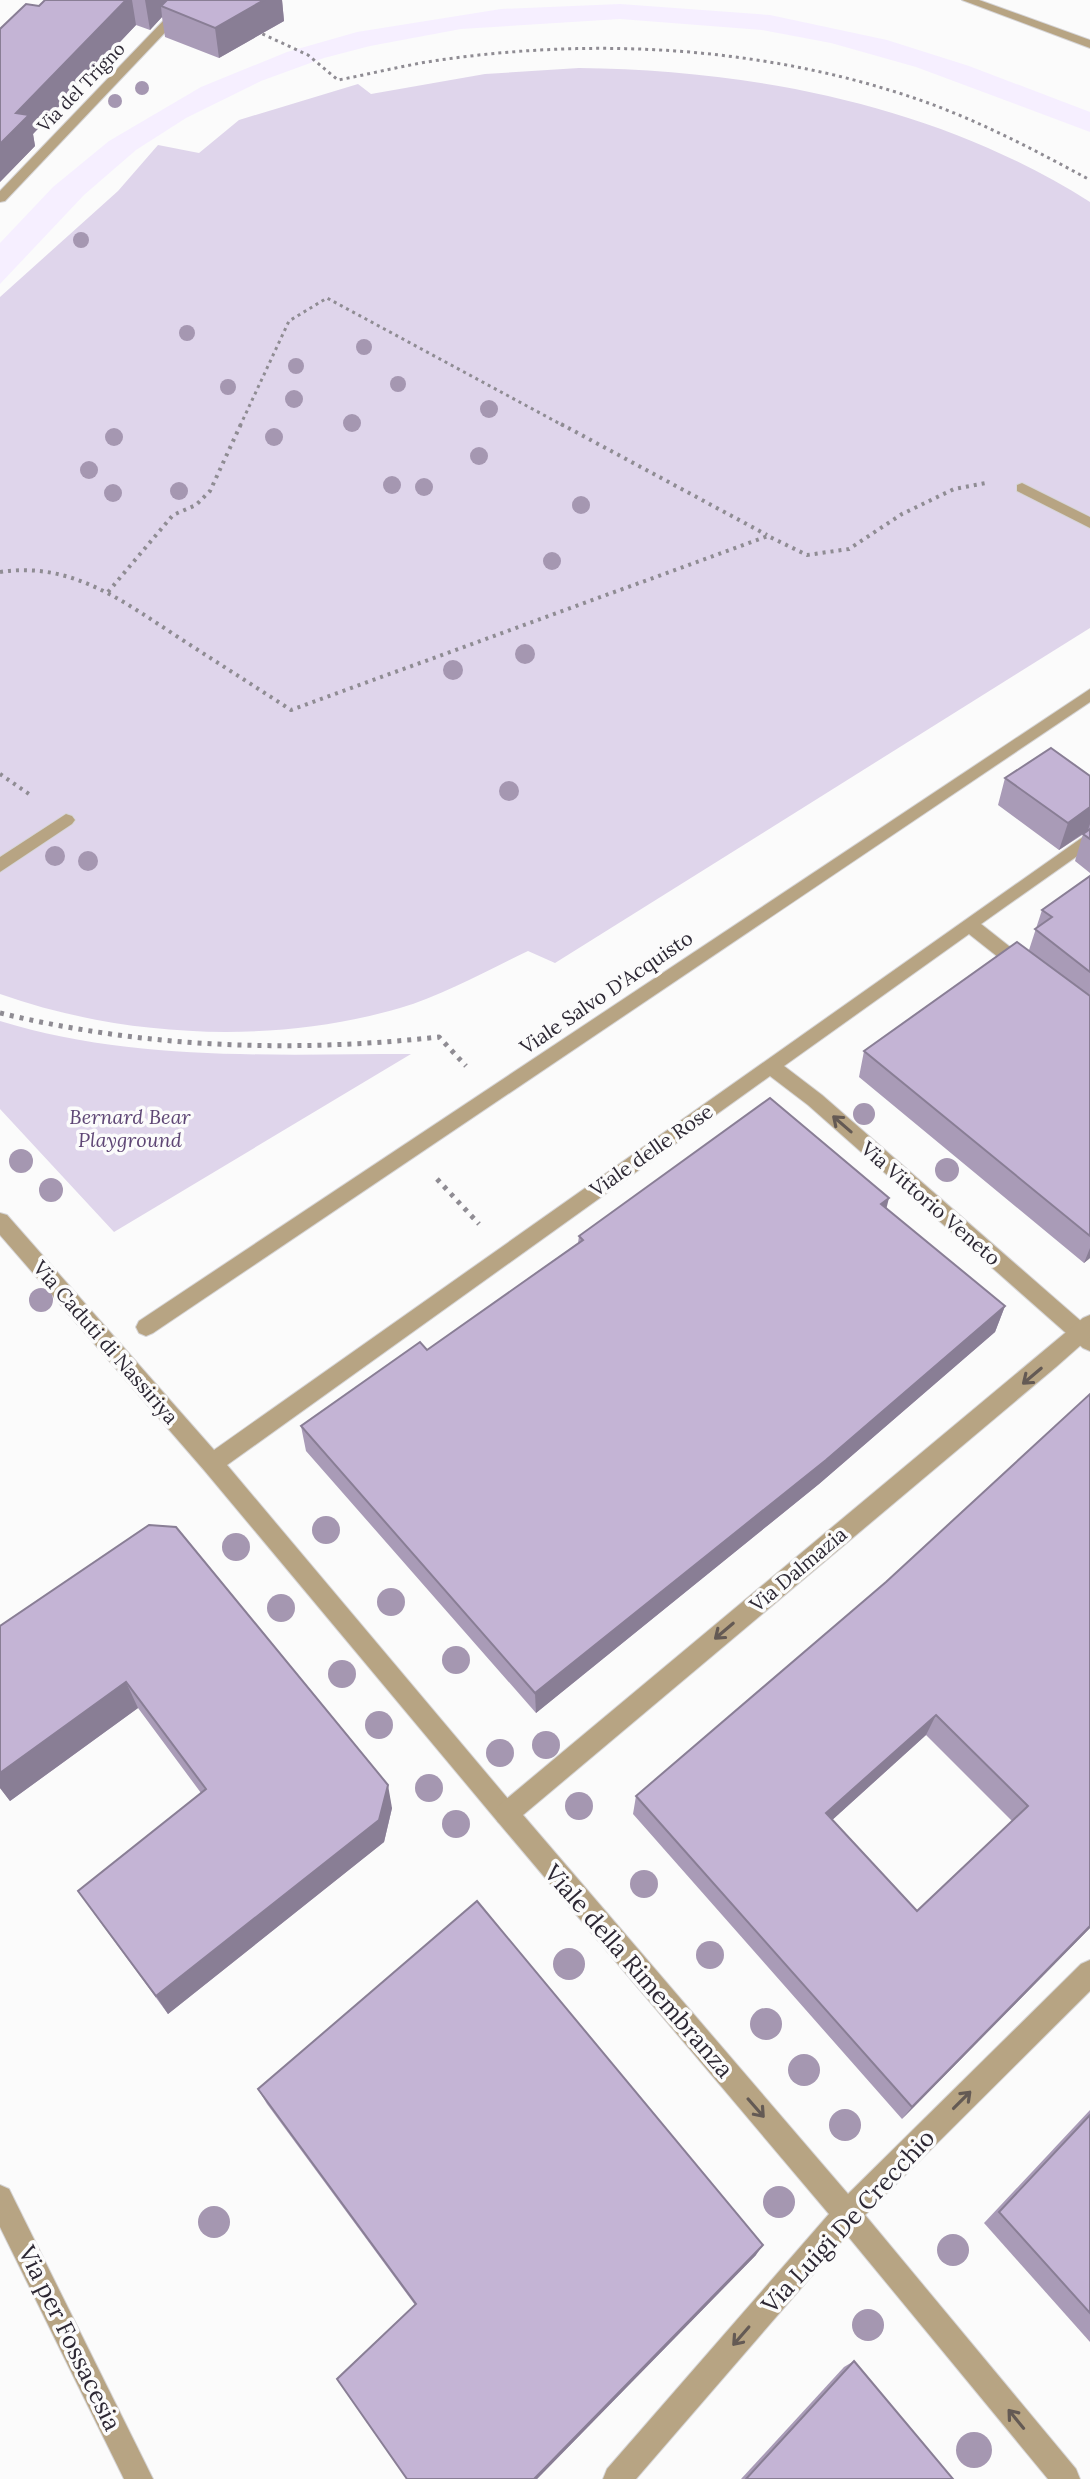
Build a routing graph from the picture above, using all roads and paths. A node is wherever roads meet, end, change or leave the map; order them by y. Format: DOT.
graph roads {
  1 [pos="176,0"];
  2 [pos="968,0"];
  3 [pos="252,29"];
  4 [pos="1090,44"];
  5 [pos="1090,180"];
  6 [pos="0,198"];
  7 [pos="1022,488"];
  8 [pos="1090,523"];
  9 [pos="768,536"];
  10 [pos="0,572"];
  11 [pos="108,592"];
  12 [pos="1090,694"];
  13 [pos="66,820"];
  14 [pos="1090,838"];
  15 [pos="0,866"];
  16 [pos="970,925"];
  17 [pos="1043,982"];
  18 [pos="0,1013"];
  19 [pos="770,1066"];
  20 [pos="493,1095"];
  21 [pos="0,1221"];
  22 [pos="146,1327"];
  23 [pos="1086,1333"];
  24 [pos="212,1463"];
  25 [pos="506,1814"];
  26 [pos="1090,1973"];
  27 [pos="0,2198"];
  28 [pos="847,2214"];
  29 [pos="139,2479"];
  30 [pos="617,2479"];
  31 [pos="1066,2479"];
  1 -- 6 [label="street, Via del Trigno"];
  2 -- 4 [label="street"];
  3 -- 5 [label="path"];
  7 -- 8 [label="street"];
  7 -- 9 [label="path"];
  9 -- 11 [label="path"];
  9 -- 11 [label="path"];
  10 -- 11 [label="path"];
  12 -- 20 [label="street, Viale Salvo D'Acquisto"];
  13 -- 15 [label="street"];
  14 -- 16 [label="street, Viale delle Rose"];
  16 -- 17 [label="street"];
  16 -- 19 [label="street, Viale delle Rose"];
  18 -- 20 [label="path"];
  23 -- 19 [label="street, Via Vittorio Veneto, one-way"];
  19 -- 24 [label="street, Viale delle Rose"];
  20 -- 22 [label="street, Viale Salvo D'Acquisto"];
  21 -- 24 [label="street, Via Caduti di Nassiriya"];
  23 -- 25 [label="street, Via Dalmazia, one-way"];
  24 -- 25 [label="street, Viale della Rimembranza"];
  25 -- 28 [label="street, Viale della Rimembranza, one-way"];
  28 -- 26 [label="street, Via Luigi De Crecchio, one-way"];
  27 -- 29 [label="street, Via per Fossacesia"];
  28 -- 30 [label="street, Via Luigi De Crecchio, one-way"];
  31 -- 28 [label="street, Viale della Rimembranza, one-way"];
}
